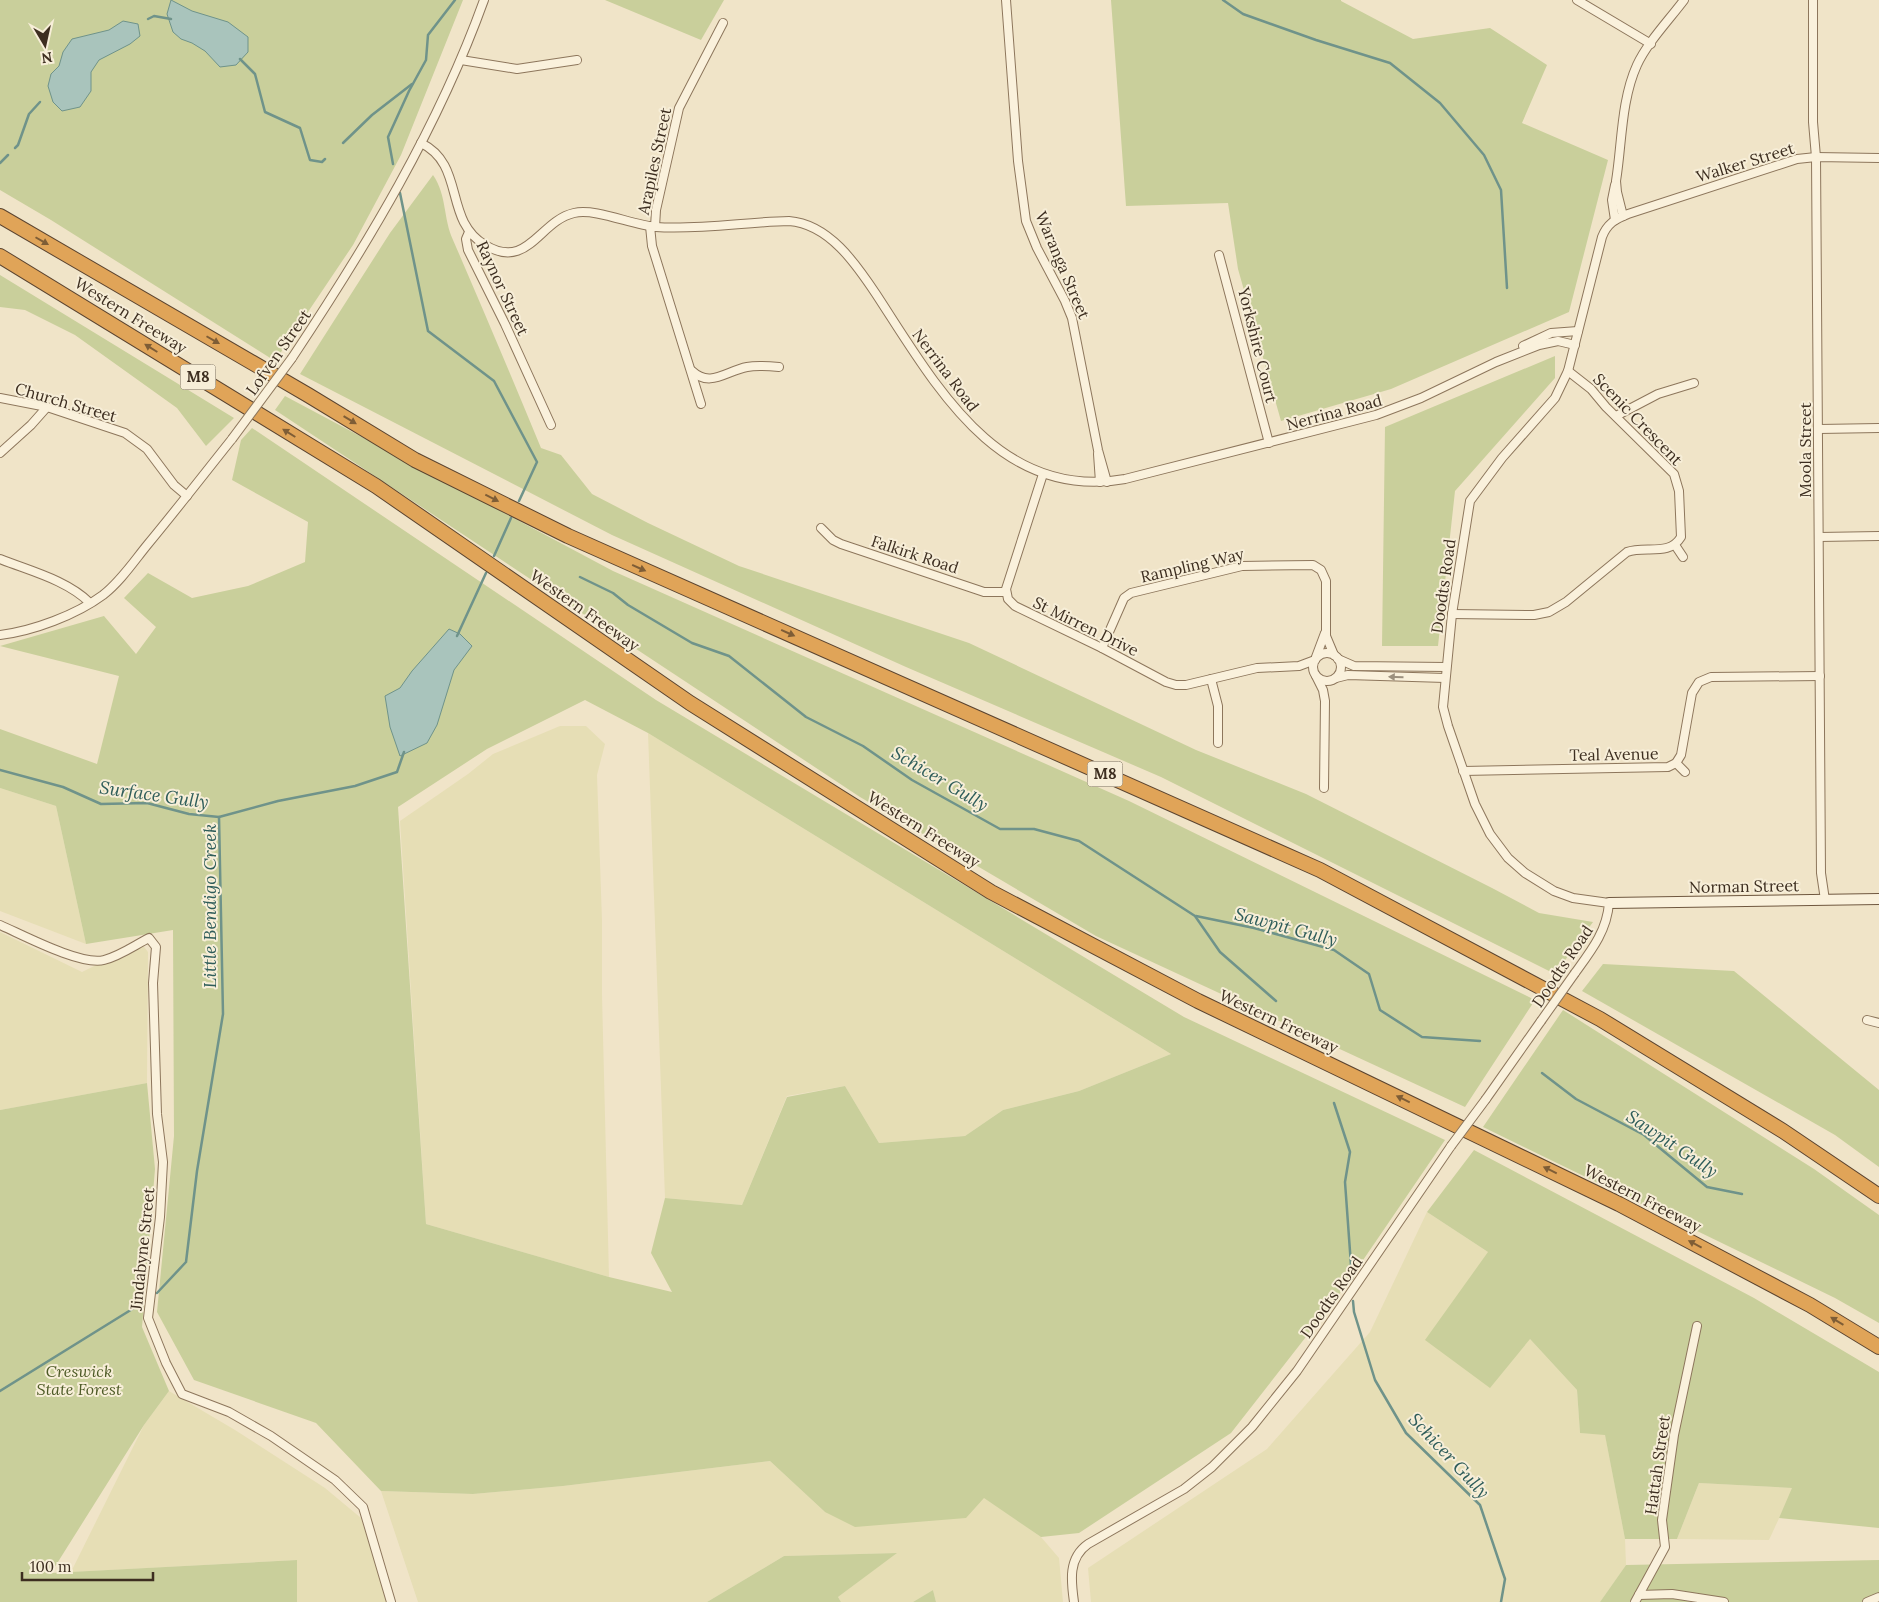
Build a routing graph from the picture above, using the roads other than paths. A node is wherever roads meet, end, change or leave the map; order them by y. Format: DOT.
graph roads {
  1 [pos="484,0"];
  2 [pos="1006,0"];
  3 [pos="1577,0"];
  4 [pos="1684,0"];
  5 [pos="1813,0"];
  6 [pos="723,22"];
  7 [pos="1651,44"];
  8 [pos="461,60"];
  9 [pos="577,60"];
  10 [pos="421,143"];
  11 [pos="1816,157"];
  12 [pos="1879,158"];
  13 [pos="1617,176"];
  14 [pos="0,216"];
  15 [pos="1623,216"];
  16 [pos="1615,220"];
  17 [pos="652,226"];
  18 [pos="470,232"];
  19 [pos="1219,255"];
  20 [pos="0,256"];
  21 [pos="1578,331"];
  22 [pos="1575,345"];
  23 [pos="1496,362"];
  24 [pos="779,367"];
  25 [pos="692,371"];
  26 [pos="1568,371"];
  27 [pos="1694,383"];
  28 [pos="0,398"];
  29 [pos="701,404"];
  30 [pos="47,407"];
  31 [pos="1616,416"];
  32 [pos="551,425"];
  33 [pos="1818,428"];
  34 [pos="1879,428"];
  35 [pos="1270,443"];
  36 [pos="0,453"];
  37 [pos="1043,474"];
  38 [pos="1103,482"];
  39 [pos="187,496"];
  40 [pos="821,528"];
  41 [pos="1879,536"];
  42 [pos="1819,537"];
  43 [pos="1674,544"];
  44 [pos="1683,557"];
  45 [pos="0,559"];
  46 [pos="1006,592"];
  47 [pos="90,603"];
  48 [pos="1452,614"];
  49 [pos="1326,629"];
  50 [pos="0,635"];
  51 [pos="1102,648"];
  52 [pos="1336,657"];
  53 [pos="1315,659"];
  54 [pos="1282,667"];
  55 [pos="1446,667"];
  56 [pos="1316,676"];
  57 [pos="1820,676"];
  58 [pos="1335,678"];
  59 [pos="1444,678"];
  60 [pos="1211,679"];
  61 [pos="1325,701"];
  62 [pos="1218,743"];
  63 [pos="1676,762"];
  64 [pos="1463,772"];
  65 [pos="1685,772"];
  66 [pos="1324,788"];
  67 [pos="1879,899"];
  68 [pos="1825,900"];
  69 [pos="1609,903"];
  70 [pos="0,924"];
  71 [pos="1867,1020"];
  72 [pos="1879,1023"];
  73 [pos="1879,1196"];
  74 [pos="1697,1326"];
  75 [pos="1879,1347"];
  76 [pos="1879,1597"];
  77 [pos="1637,1599"];
  78 [pos="391,1602"];
  79 [pos="1074,1602"];
  80 [pos="1724,1602"];
  81 [pos="1867,1602"];
  1 -- 8 [label="street, Lofven Street"];
  2 -- 38 [label="street, Waranga Street"];
  3 -- 7 [label="street"];
  4 -- 7 [label="street"];
  5 -- 11 [label="street, Moola Street"];
  6 -- 17 [label="street, Arapiles Street"];
  7 -- 13 [label="street"];
  8 -- 9 [label="street"];
  8 -- 10 [label="street, Lofven Street"];
  10 -- 18 [label="street, Raynor Street"];
  10 -- 39 [label="street, Lofven Street, bridge"];
  11 -- 12 [label="street, Walker Street"];
  11 -- 15 [label="street, Walker Street"];
  11 -- 33 [label="street, Moola Street"];
  13 -- 15 [label="street"];
  13 -- 16 [label="street"];
  14 -- 73 [label="highway, Western Freeway / M8, one-way"];
  15 -- 16 [label="street, Doodts Road"];
  16 -- 21 [label="street, Doodts Road"];
  17 -- 18 [label="street, Nerrina Road"];
  17 -- 25 [label="street, Arapiles Street"];
  17 -- 37 [label="street, Nerrina Road"];
  18 -- 32 [label="street, Raynor Street"];
  19 -- 35 [label="street, Yorkshire Court"];
  75 -- 20 [label="highway, Western Freeway / M8, one-way"];
  21 -- 22 [label="street, Doodts Road"];
  21 -- 23 [label="street, Nerrina Road"];
  22 -- 23 [label="street, Nerrina Road"];
  22 -- 26 [label="street, Doodts Road"];
  23 -- 35 [label="street, Nerrina Road"];
  24 -- 25 [label="street"];
  25 -- 29 [label="street, Arapiles Street"];
  26 -- 31 [label="street, Scenic Crescent"];
  26 -- 48 [label="street, Doodts Road"];
  27 -- 31 [label="street"];
  28 -- 30 [label="street, Church Street"];
  30 -- 36 [label="street"];
  30 -- 39 [label="street, Church Street"];
  31 -- 43 [label="street, Scenic Crescent"];
  33 -- 34 [label="street"];
  33 -- 42 [label="street, Moola Street"];
  35 -- 38 [label="street, Nerrina Road"];
  37 -- 38 [label="street, Nerrina Road"];
  37 -- 46 [label="street"];
  39 -- 47 [label="street, Lofven Street"];
  40 -- 46 [label="street, Falkirk Road"];
  41 -- 42 [label="street"];
  42 -- 57 [label="street, Moola Street"];
  43 -- 44 [label="street"];
  43 -- 48 [label="street"];
  45 -- 47 [label="street"];
  46 -- 51 [label="street, St Mirren Drive"];
  47 -- 50 [label="street, Lofven Street"];
  48 -- 55 [label="street, Doodts Road"];
  49 -- 51 [label="street, Rampling Way"];
  49 -- 52 [label="street"];
  49 -- 53 [label="street"];
  51 -- 60 [label="street, St Mirren Drive"];
  52 -- 53 [label="street"];
  52 -- 55 [label="street"];
  52 -- 58 [label="street"];
  53 -- 54 [label="street, St Mirren Drive"];
  53 -- 56 [label="street"];
  54 -- 56 [label="street, St Mirren Drive"];
  54 -- 60 [label="street, St Mirren Drive"];
  55 -- 59 [label="street, Doodts Road"];
  56 -- 58 [label="street"];
  56 -- 61 [label="street"];
  57 -- 63 [label="street, Teal Avenue"];
  57 -- 68 [label="street, Moola Street"];
  59 -- 58 [label="street, one-way"];
  58 -- 61 [label="street"];
  59 -- 64 [label="street, Doodts Road"];
  60 -- 62 [label="street"];
  61 -- 66 [label="street"];
  63 -- 64 [label="street, Teal Avenue"];
  63 -- 65 [label="street"];
  64 -- 69 [label="street, Doodts Road"];
  67 -- 68 [label="street, Norman Street"];
  68 -- 69 [label="street, Norman Street"];
  69 -- 79 [label="street, Doodts Road, bridge"];
  70 -- 78 [label="street, Jindabyne Street"];
  71 -- 72 [label="street"];
  74 -- 77 [label="street, Hattah Street"];
  76 -- 81 [label="street"];
  77 -- 80 [label="street"];
}
